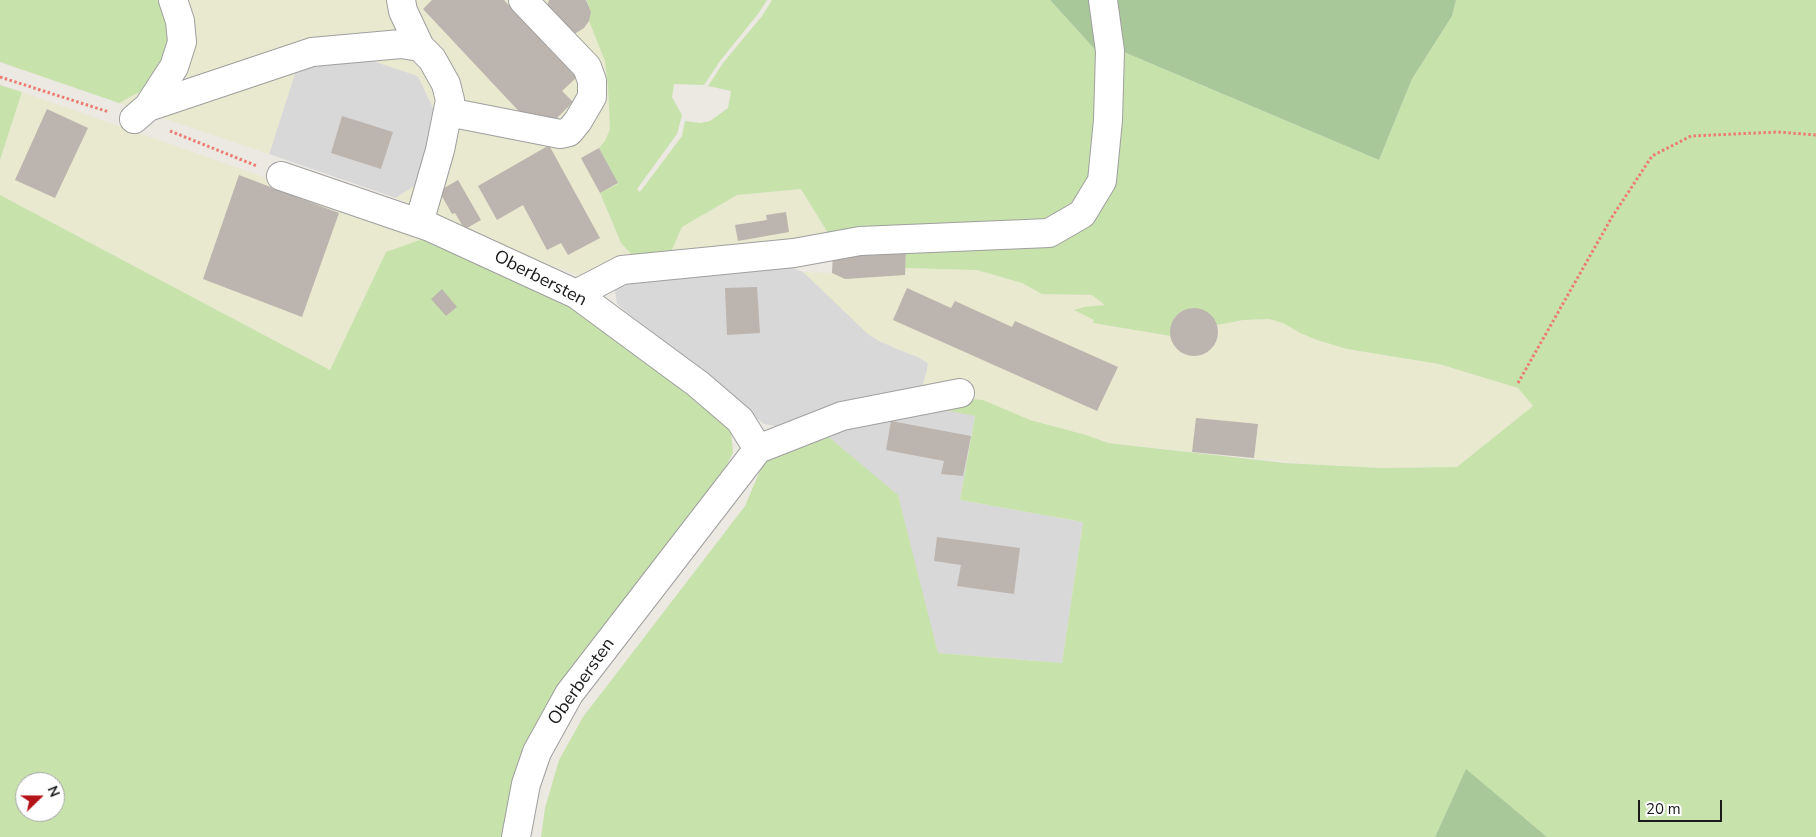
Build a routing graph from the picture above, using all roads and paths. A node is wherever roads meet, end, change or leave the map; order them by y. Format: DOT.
graph roads {
  1 [pos="173,0"];
  2 [pos="400,0"];
  3 [pos="523,0"];
  4 [pos="1102,0"];
  5 [pos="420,47"];
  6 [pos="448,112"];
  7 [pos="1816,135"];
  8 [pos="281,176"];
  9 [pos="419,223"];
  10 [pos="576,294"];
  11 [pos="1518,383"];
  12 [pos="960,392"];
  13 [pos="758,449"];
  14 [pos="516,837"];
  1 -- 5 [label="street"];
  2 -- 5 [label="street"];
  3 -- 6 [label="street"];
  4 -- 10 [label="street"];
  5 -- 6 [label="street"];
  6 -- 9 [label="street"];
  7 -- 11 [label="path"];
  8 -- 9 [label="street, Oberbersten"];
  9 -- 10 [label="street, Oberbersten"];
  10 -- 13 [label="street, Oberbersten"];
  12 -- 13 [label="street"];
  13 -- 14 [label="street, Oberbersten"];
}
